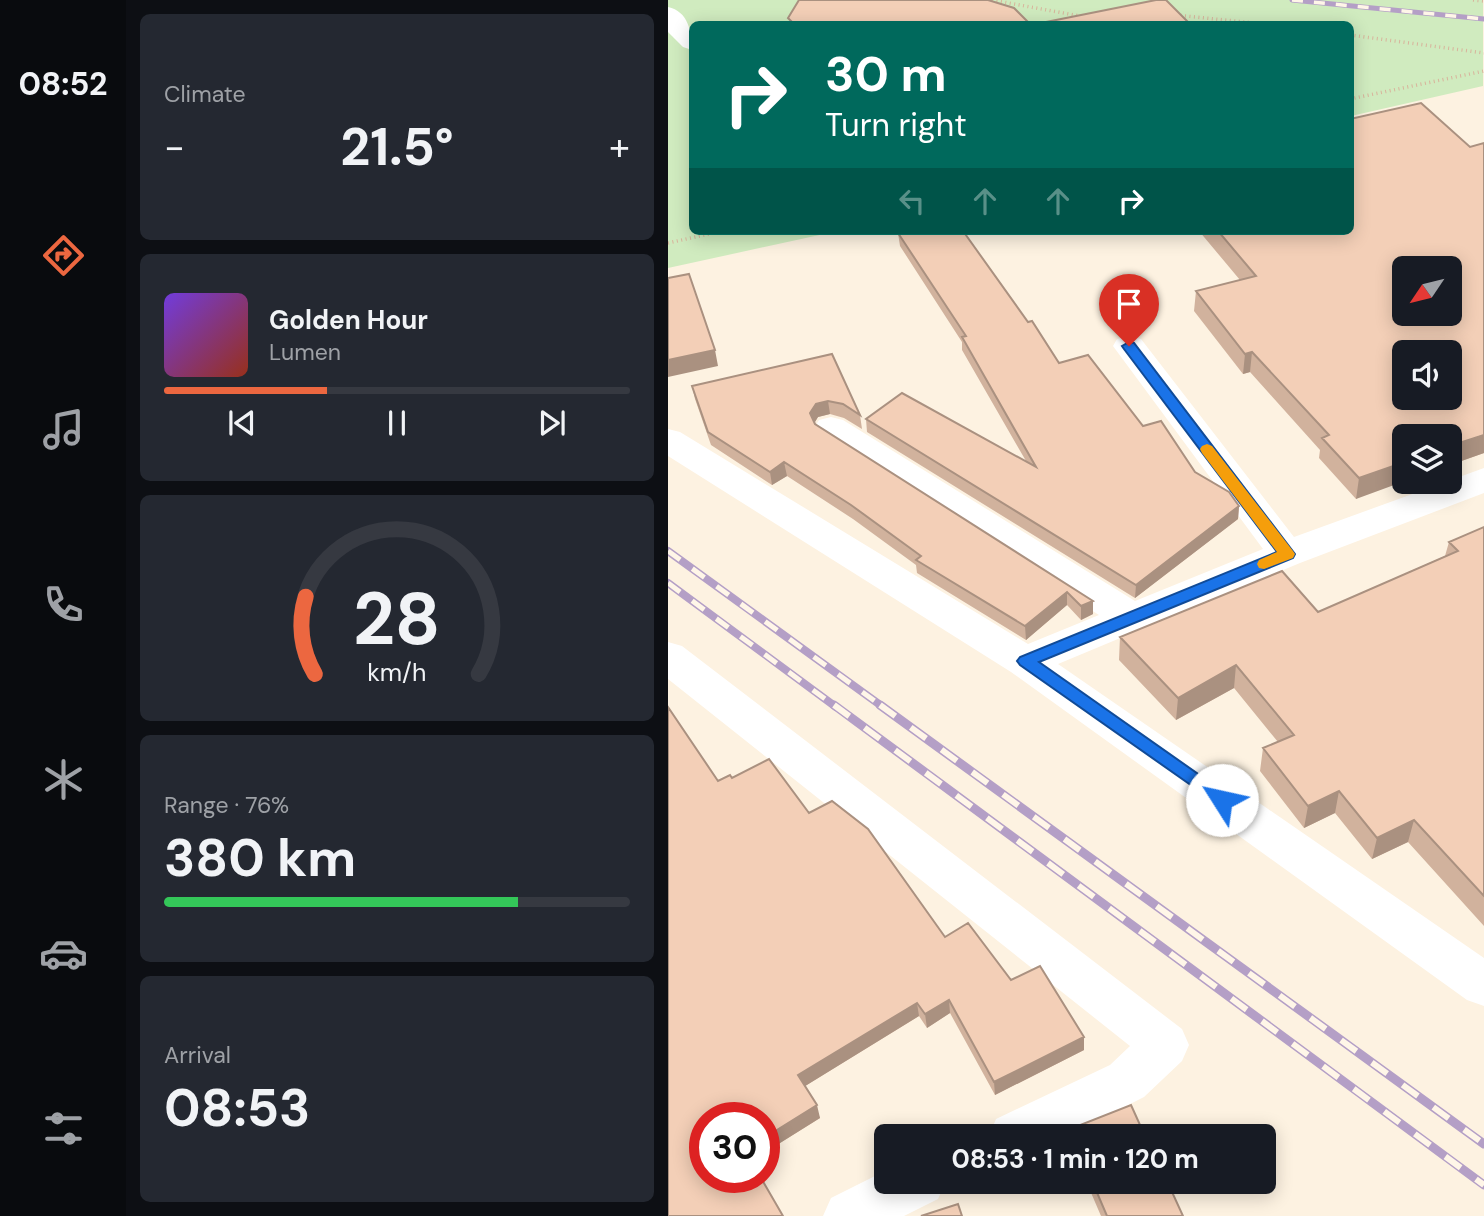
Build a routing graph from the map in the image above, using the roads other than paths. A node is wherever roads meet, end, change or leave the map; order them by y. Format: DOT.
graph roads {
  1 [pos="668,14"];
  2 [pos="689,39"];
  3 [pos="1129,346"];
  4 [pos="831,428"];
  5 [pos="668,440"];
  6 [pos="1484,480"];
  7 [pos="1287,554"];
  8 [pos="1133,618"];
  9 [pos="668,657"];
  10 [pos="1025,661"];
  11 [pos="1484,985"];
  12 [pos="1039,1124"];
  13 [pos="894,1194"];
  14 [pos="849,1216"];
  1 -- 2 [label="street"];
  3 -- 7 [label="street"];
  4 -- 8 [label="street"];
  5 -- 10 [label="street"];
  6 -- 7 [label="street"];
  7 -- 8 [label="street"];
  8 -- 10 [label="street"];
  9 -- 12 [label="street"];
  10 -- 11 [label="street"];
  13 -- 14 [label="street"];
}
